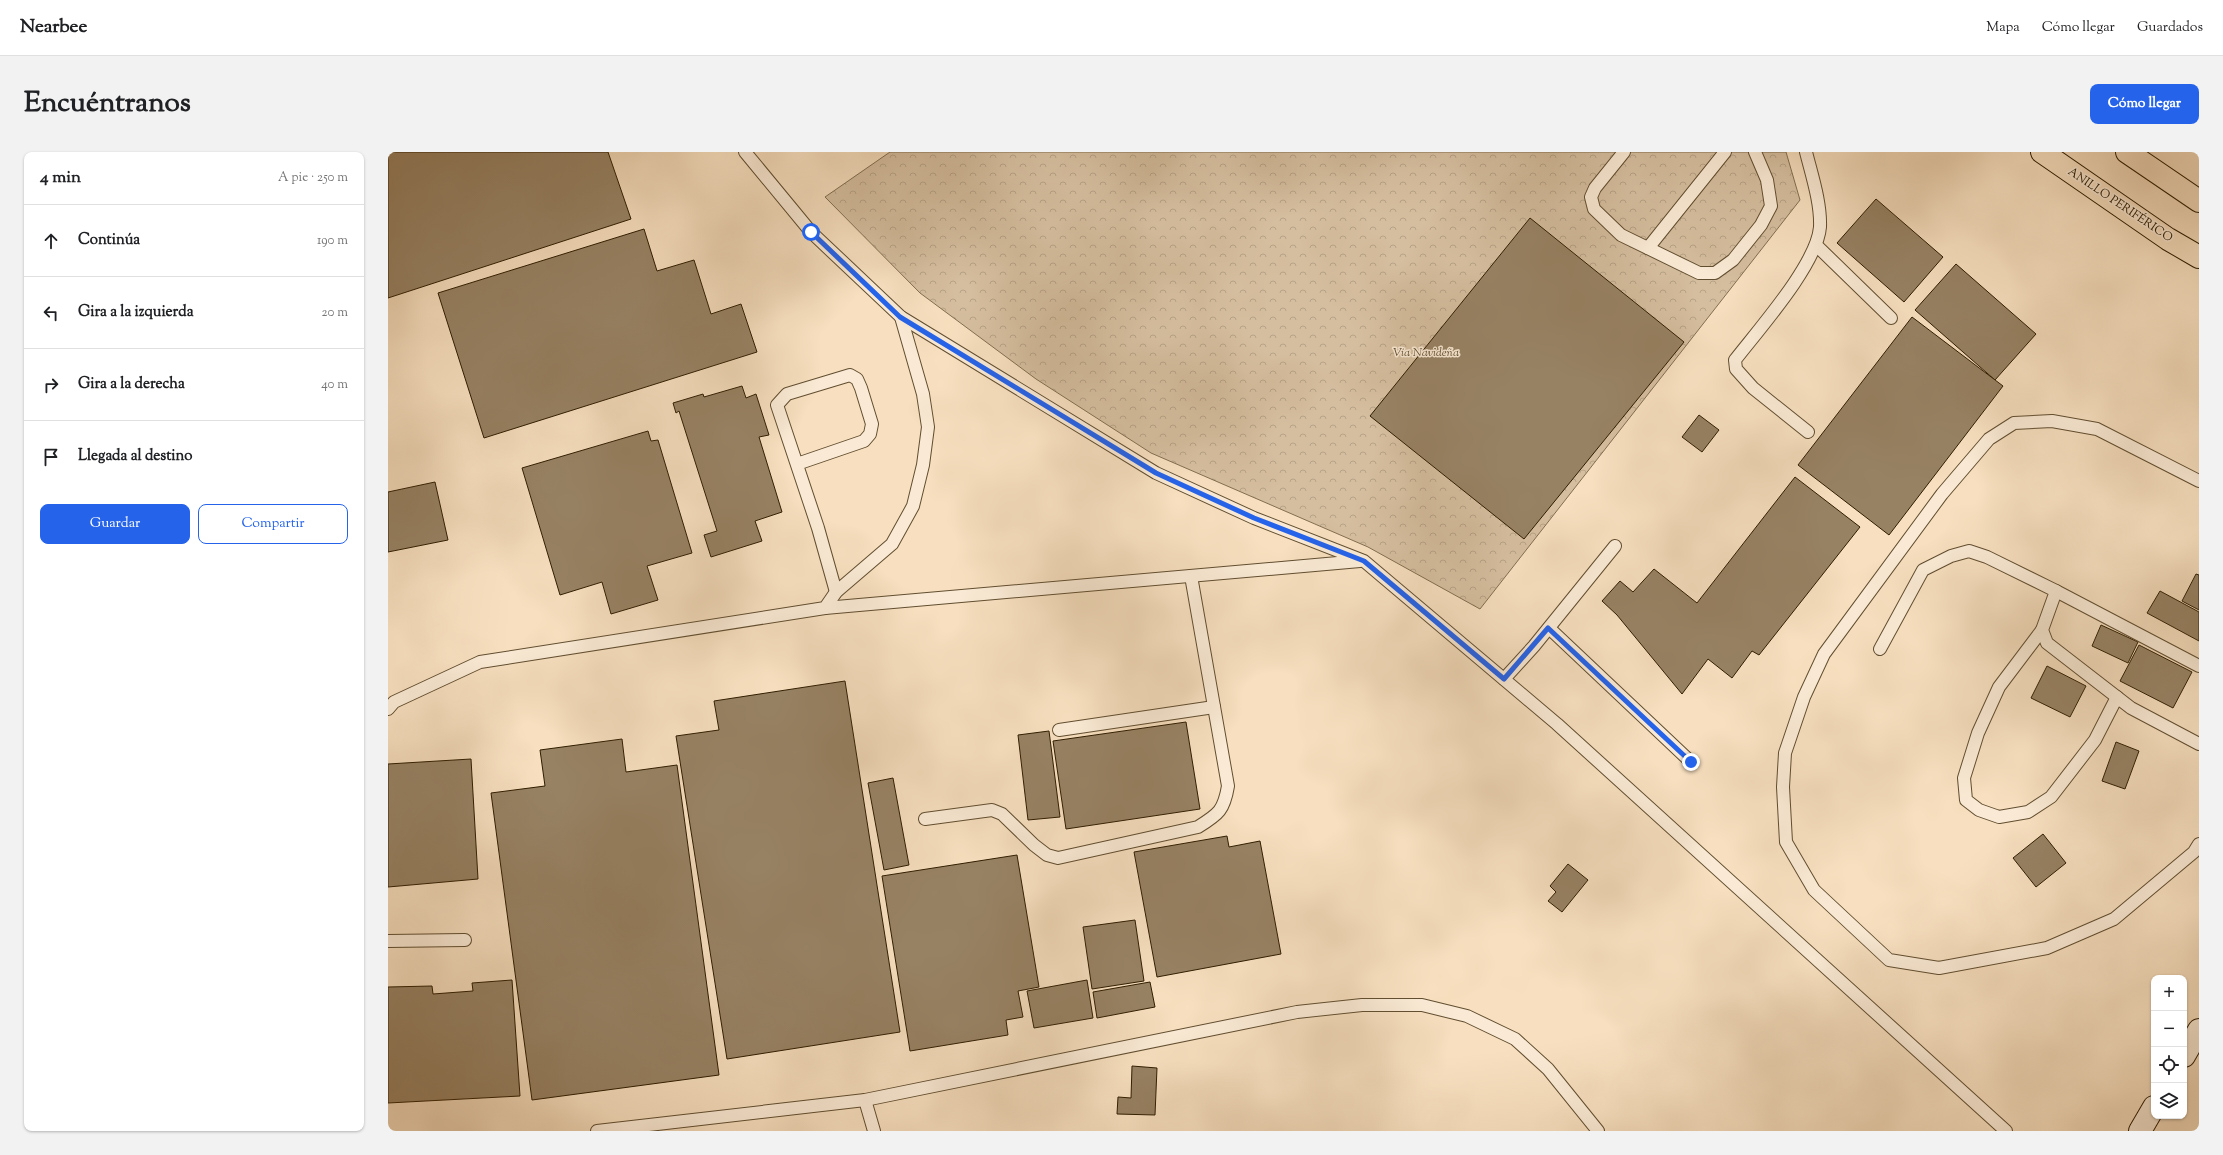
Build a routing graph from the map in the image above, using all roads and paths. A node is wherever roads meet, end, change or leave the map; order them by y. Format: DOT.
graph roads {
  1 [pos="745,152"];
  2 [pos="1624,152"];
  3 [pos="1725,152"];
  4 [pos="1755,152"];
  5 [pos="1806,152"];
  6 [pos="2042,152"];
  7 [pos="2127,152"];
  8 [pos="2199,201"];
  9 [pos="1817,246"];
  10 [pos="1648,248"];
  11 [pos="2199,257"];
  12 [pos="900,317"];
  13 [pos="1891,318"];
  14 [pos="1808,432"];
  15 [pos="797,464"];
  16 [pos="2199,480"];
  17 [pos="1614,546"];
  18 [pos="1364,561"];
  19 [pos="1192,576"];
  20 [pos="2056,591"];
  21 [pos="836,592"];
  22 [pos="825,608"];
  23 [pos="1548,628"];
  24 [pos="2042,630"];
  25 [pos="1880,649"];
  26 [pos="2199,666"];
  27 [pos="1504,679"];
  28 [pos="2117,697"];
  29 [pos="1214,707"];
  30 [pos="388,709"];
  31 [pos="1059,730"];
  32 [pos="2198,739"];
  33 [pos="1691,762"];
  34 [pos="925,820"];
  35 [pos="2199,844"];
  36 [pos="465,940"];
  37 [pos="388,941"];
  38 [pos="2199,1030"];
  39 [pos="2187,1051"];
  40 [pos="865,1100"];
  41 [pos="2151,1112"];
  42 [pos="597,1131"];
  43 [pos="874,1131"];
  44 [pos="1598,1131"];
  45 [pos="2006,1131"];
  46 [pos="2140,1131"];
  1 -- 12 [label="lane"];
  2 -- 10 [label="lane"];
  3 -- 10 [label="lane"];
  4 -- 10 [label="lane"];
  5 -- 9 [label="lane"];
  6 -- 11 [label="highway, ANILLO PERIFÉRICO"];
  7 -- 8 [label="highway"];
  9 -- 13 [label="lane"];
  9 -- 14 [label="lane"];
  12 -- 18 [label="lane"];
  12 -- 21 [label="lane"];
  15 -- 15 [label="lane"];
  15 -- 21 [label="lane"];
  16 -- 35 [label="lane"];
  17 -- 23 [label="lane"];
  18 -- 19 [label="lane"];
  18 -- 27 [label="lane"];
  19 -- 22 [label="lane"];
  19 -- 29 [label="lane"];
  20 -- 24 [label="lane"];
  20 -- 25 [label="lane"];
  20 -- 26 [label="lane"];
  21 -- 22 [label="lane"];
  22 -- 30 [label="lane"];
  23 -- 27 [label="lane"];
  23 -- 33 [label="lane"];
  24 -- 28 [label="lane"];
  24 -- 28 [label="lane"];
  27 -- 45 [label="lane"];
  28 -- 32 [label="lane"];
  29 -- 31 [label="lane"];
  29 -- 34 [label="lane"];
  36 -- 37 [label="lane"];
  38 -- 39 [label="street"];
  40 -- 42 [label="lane"];
  40 -- 43 [label="lane"];
  40 -- 44 [label="lane"];
  41 -- 46 [label="street"];
}
